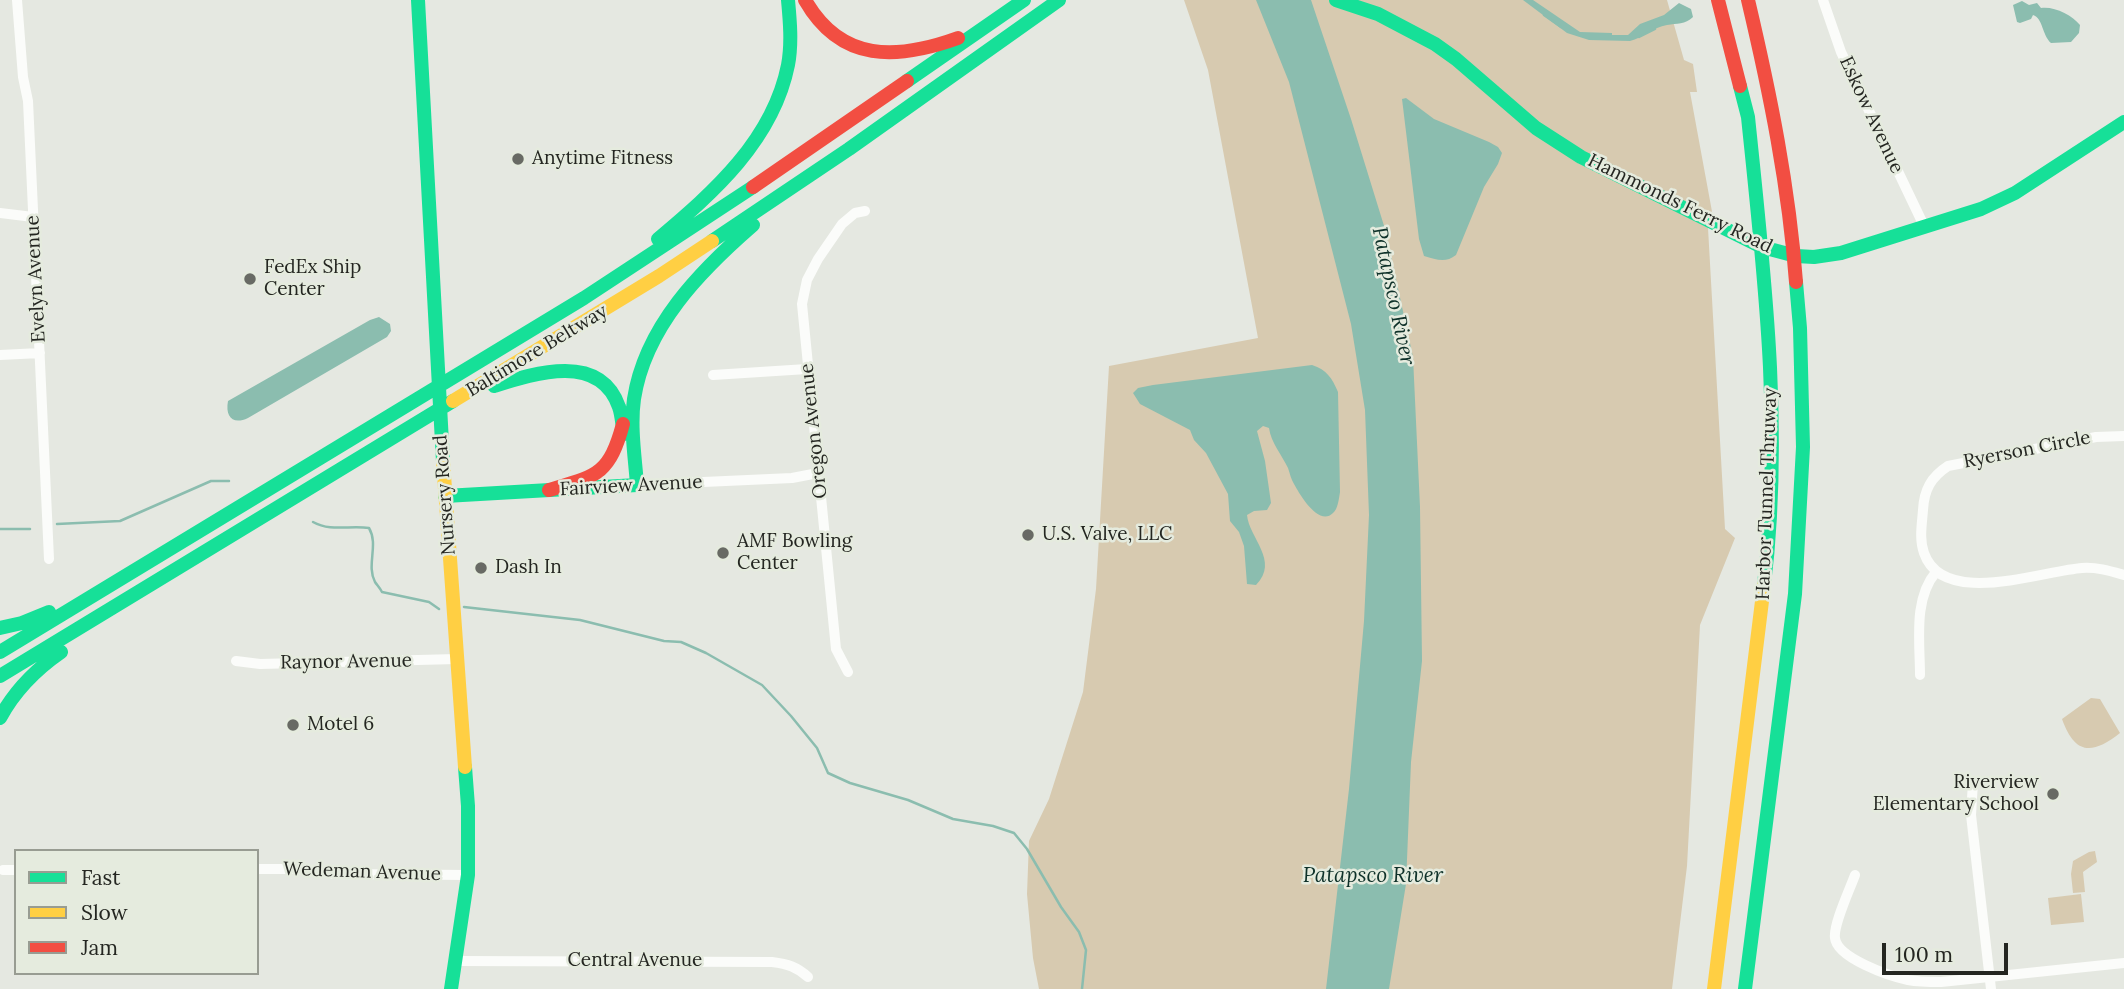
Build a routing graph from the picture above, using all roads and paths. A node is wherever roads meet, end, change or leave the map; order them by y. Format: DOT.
graph roads {
  1 [pos="17,0"];
  2 [pos="418,0"];
  3 [pos="788,0"];
  4 [pos="805,0"];
  5 [pos="1059,0"];
  6 [pos="1336,0"];
  7 [pos="1718,0"];
  8 [pos="1748,0"];
  9 [pos="1755,0"];
  10 [pos="1823,0"];
  11 [pos="1020,3"];
  12 [pos="999,18"];
  13 [pos="1769,87"];
  14 [pos="2124,122"];
  15 [pos="849,149"];
  16 [pos="865,211"];
  17 [pos="0,213"];
  18 [pos="33,217"];
  19 [pos="1925,228"];
  20 [pos="595,290"];
  21 [pos="40,353"];
  22 [pos="0,355"];
  23 [pos="807,369"];
  24 [pos="713,375"];
  25 [pos="464,396"];
  26 [pos="623,424"];
  27 [pos="2124,436"];
  28 [pos="818,473"];
  29 [pos="632,485"];
  30 [pos="549,490"];
  31 [pos="445,496"];
  32 [pos="205,552"];
  33 [pos="49,559"];
  34 [pos="1936,572"];
  35 [pos="2124,575"];
  36 [pos="97,593"];
  37 [pos="0,628"];
  38 [pos="0,652"];
  39 [pos="457,659"];
  40 [pos="236,661"];
  41 [pos="848,672"];
  42 [pos="1920,675"];
  43 [pos="0,676"];
  44 [pos="0,718"];
  45 [pos="1973,782"];
  46 [pos="259,869"];
  47 [pos="3,870"];
  48 [pos="14,870"];
  49 [pos="468,875"];
  50 [pos="1855,875"];
  51 [pos="456,961"];
  52 [pos="2124,963"];
  53 [pos="808,977"];
  54 [pos="1989,977"];
  55 [pos="451,989"];
  56 [pos="1714,989"];
  57 [pos="1745,989"];
  58 [pos="1991,989"];
  1 -- 18 [label="street, Evelyn Avenue"];
  2 -- 31 [label="main road, Nursery Road"];
  3 -- 20 [label="main road"];
  4 -- 12 [label="main road"];
  5 -- 15 [label="main road, Baltimore Beltway"];
  6 -- 19 [label="main road, Hammonds Ferry Road"];
  7 -- 56 [label="main road, Harbor Tunnel Thruway"];
  8 -- 13 [label="main road, Harbor Tunnel Thruway"];
  9 -- 13 [label="main road"];
  10 -- 19 [label="street, Eskow Avenue"];
  11 -- 12 [label="main road, Baltimore Beltway"];
  12 -- 20 [label="main road, Baltimore Beltway"];
  13 -- 57 [label="main road, Harbor Tunnel Thruway"];
  14 -- 19 [label="main road, Hammonds Ferry Road"];
  15 -- 25 [label="main road, Baltimore Beltway"];
  15 -- 29 [label="main road"];
  16 -- 23 [label="street, Oregon Avenue"];
  17 -- 18 [label="street"];
  18 -- 21 [label="street, Evelyn Avenue"];
  20 -- 36 [label="main road, Baltimore Beltway"];
  21 -- 22 [label="street"];
  21 -- 33 [label="street, Evelyn Avenue"];
  23 -- 24 [label="street"];
  23 -- 28 [label="street, Oregon Avenue"];
  25 -- 26 [label="main road"];
  25 -- 32 [label="main road, Baltimore Beltway"];
  26 -- 29 [label="main road"];
  26 -- 30 [label="main road"];
  27 -- 34 [label="street, Ryerson Circle"];
  28 -- 29 [label="street, Fairview Avenue"];
  28 -- 41 [label="street, Oregon Avenue"];
  29 -- 30 [label="main road, Fairview Avenue"];
  30 -- 31 [label="main road, Fairview Avenue"];
  31 -- 39 [label="main road, Nursery Road"];
  32 -- 43 [label="main road, Baltimore Beltway"];
  32 -- 44 [label="main road"];
  34 -- 35 [label="street"];
  34 -- 42 [label="street"];
  36 -- 37 [label="main road"];
  36 -- 38 [label="main road, Baltimore Beltway"];
  39 -- 40 [label="street, Raynor Avenue"];
  39 -- 49 [label="main road, Nursery Road"];
  45 -- 54 [label="street"];
  46 -- 49 [label="street, Wedeman Avenue"];
  47 -- 48 [label="street"];
  49 -- 51 [label="main road, Nursery Road"];
  50 -- 54 [label="street"];
  51 -- 53 [label="street, Central Avenue"];
  51 -- 55 [label="main road, Nursery Road"];
  52 -- 54 [label="street"];
  54 -- 58 [label="street"];
}
